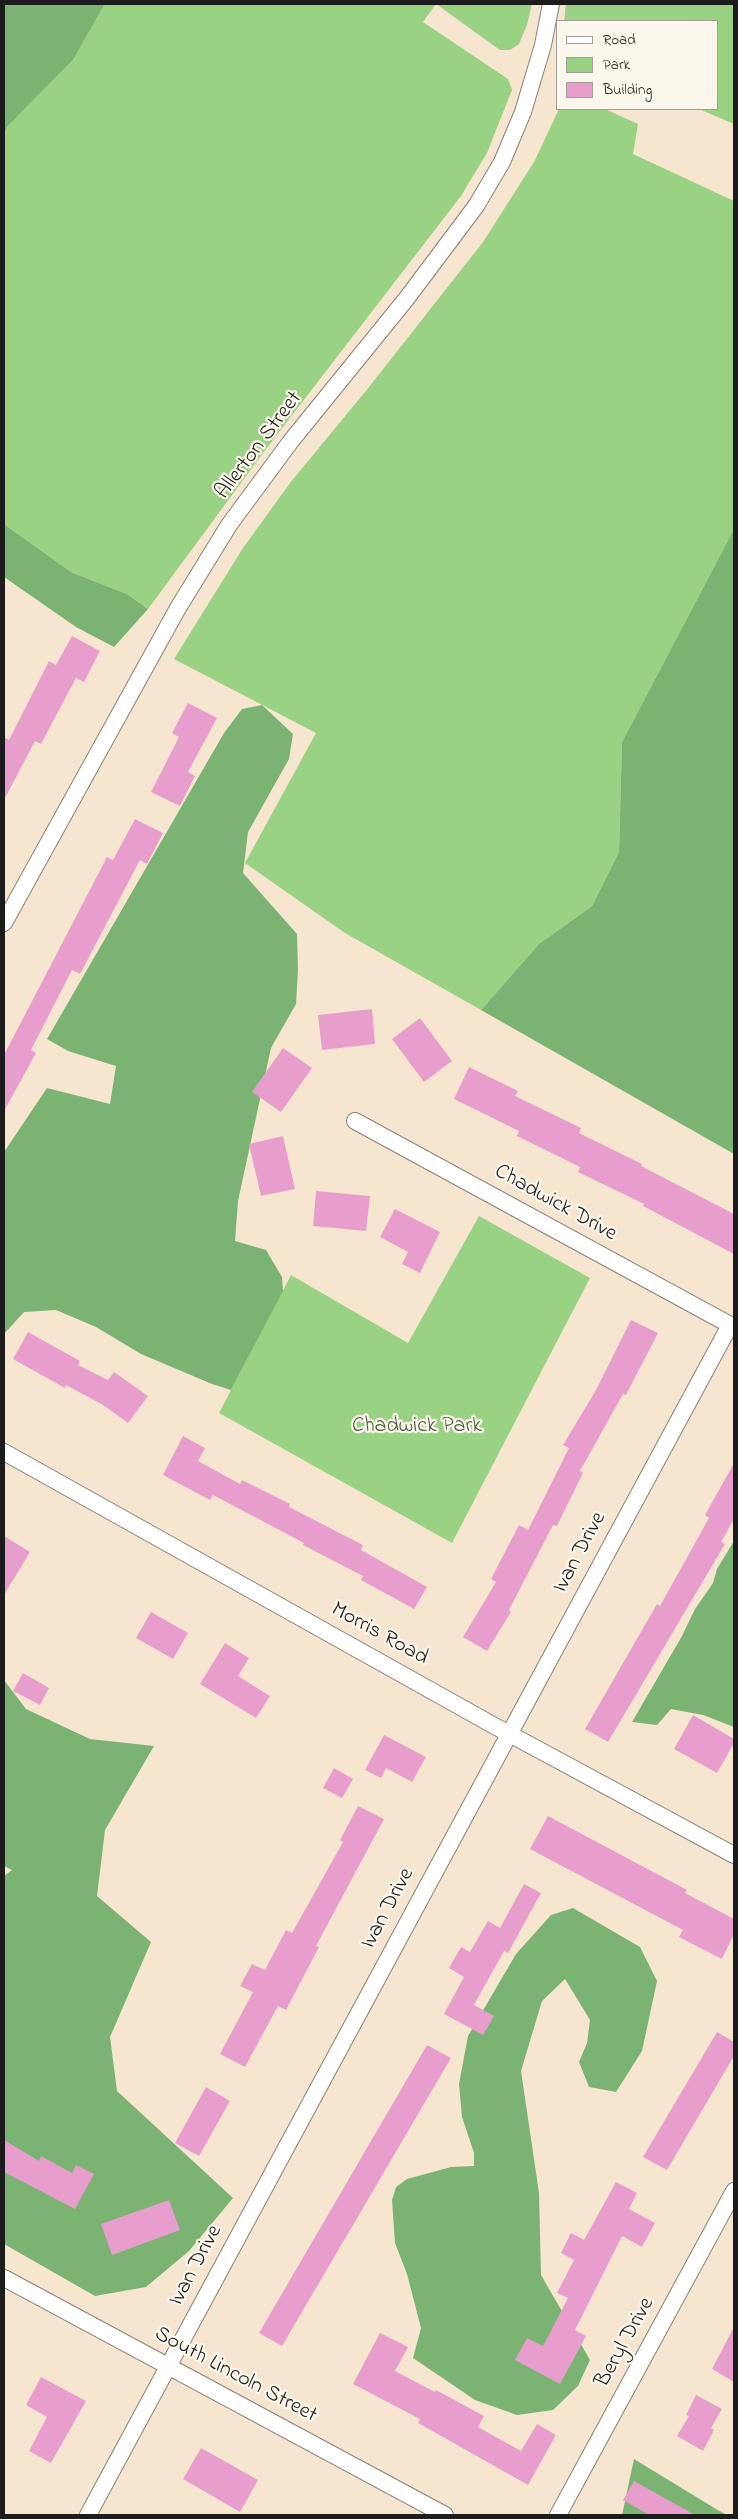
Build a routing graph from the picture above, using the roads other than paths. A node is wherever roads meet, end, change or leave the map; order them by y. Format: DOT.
graph roads {
  1 [pos="552,4"];
  2 [pos="4,923"];
  3 [pos="355,1121"];
  4 [pos="732,1326"];
  5 [pos="4,1452"];
  6 [pos="508,1734"];
  7 [pos="734,1855"];
  8 [pos="734,2191"];
  9 [pos="4,2278"];
  10 [pos="168,2367"];
  11 [pos="88,2515"];
  12 [pos="445,2515"];
  13 [pos="558,2515"];
  1 -- 2 [label="street, Allerton Street"];
  3 -- 4 [label="street, Chadwick Drive"];
  4 -- 6 [label="street, Ivan Drive"];
  5 -- 6 [label="street, Morris Road"];
  6 -- 7 [label="street, Morris Road"];
  6 -- 10 [label="street, Ivan Drive"];
  8 -- 13 [label="street, Beryl Drive"];
  9 -- 10 [label="street, South Lincoln Street"];
  10 -- 11 [label="street, Ivan Drive"];
  10 -- 12 [label="street, South Lincoln Street"];
}
